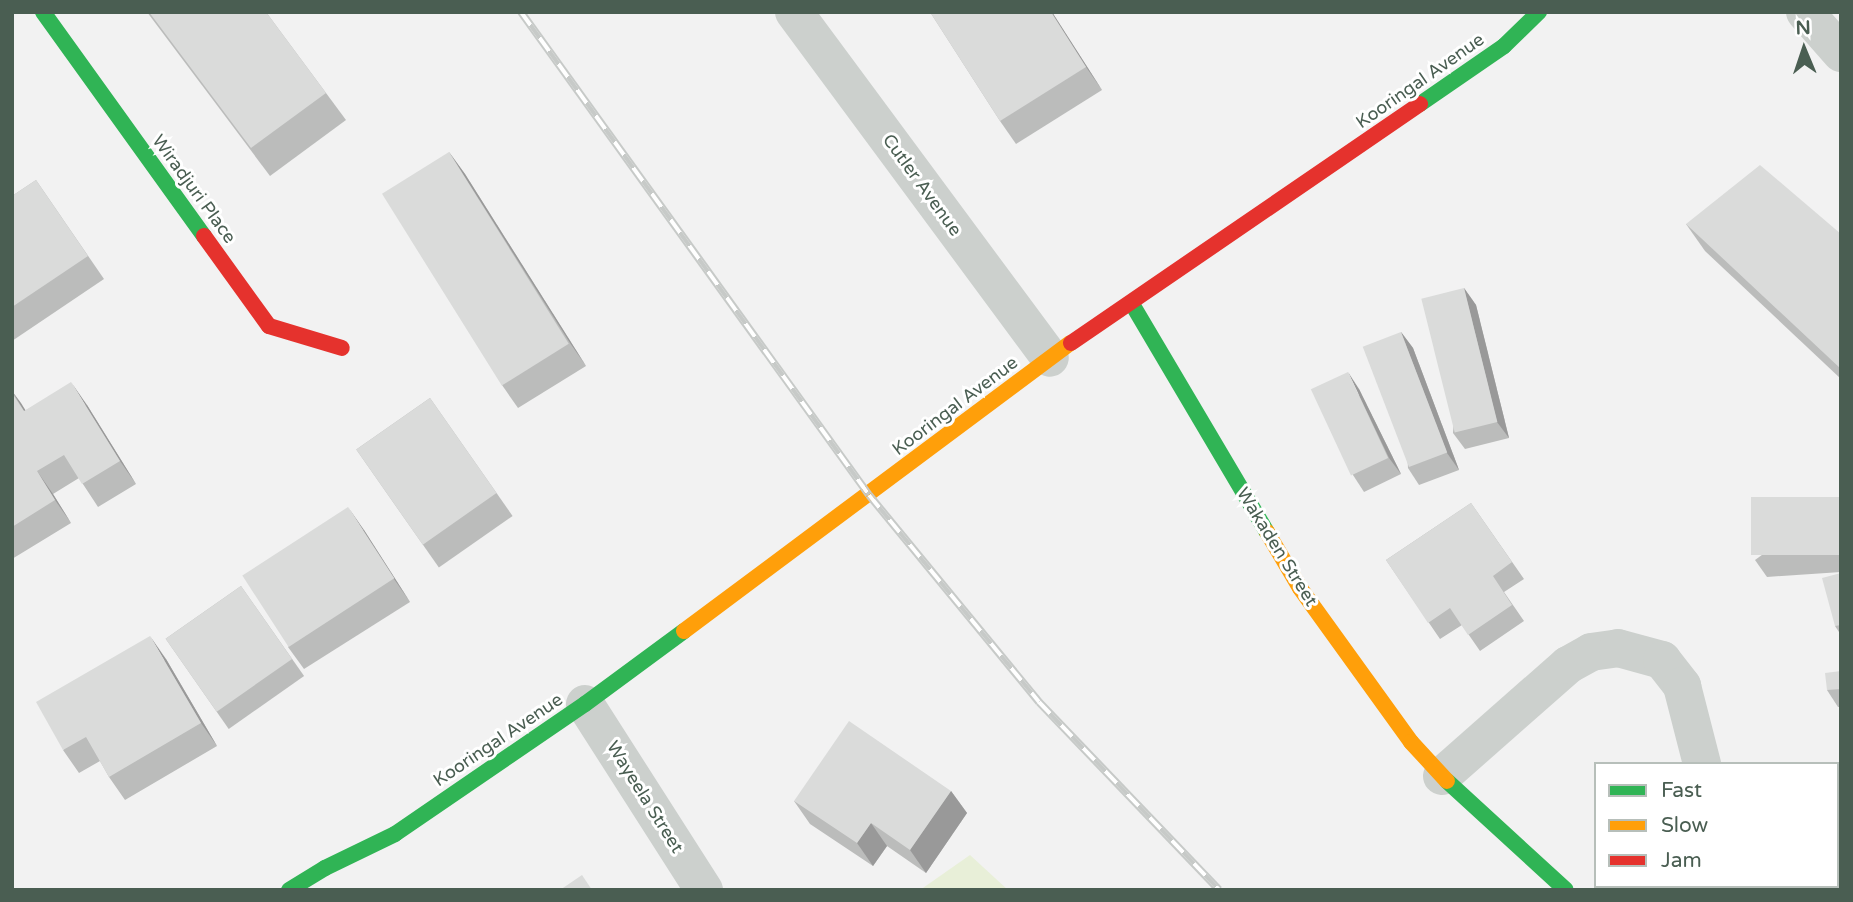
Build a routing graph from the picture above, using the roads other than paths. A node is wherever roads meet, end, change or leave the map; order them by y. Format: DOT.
graph roads {
  1 [pos="43,12"];
  2 [pos="794,12"];
  3 [pos="1539,12"];
  4 [pos="1804,12"];
  5 [pos="1841,53"];
  6 [pos="1132,304"];
  7 [pos="342,348"];
  8 [pos="1050,358"];
  9 [pos="585,704"];
  10 [pos="1701,762"];
  11 [pos="1442,776"];
  12 [pos="395,834"];
  13 [pos="358,871"];
  14 [pos="289,890"];
  15 [pos="704,890"];
  16 [pos="1566,890"];
  1 -- 7 [label="street, Wiradjuri Place"];
  2 -- 8 [label="street, Cutler Avenue"];
  3 -- 6 [label="street, Kooringal Avenue"];
  4 -- 5 [label="street"];
  6 -- 8 [label="street, Kooringal Avenue"];
  6 -- 11 [label="street, Wakaden Street"];
  8 -- 9 [label="street, Kooringal Avenue"];
  9 -- 12 [label="street, Kooringal Avenue"];
  9 -- 15 [label="street, Wayeela Street"];
  10 -- 11 [label="street"];
  11 -- 16 [label="street, Wakaden Street"];
  12 -- 13 [label="street, Kooringal Avenue"];
  12 -- 14 [label="street, Kooringal Avenue"];
}
